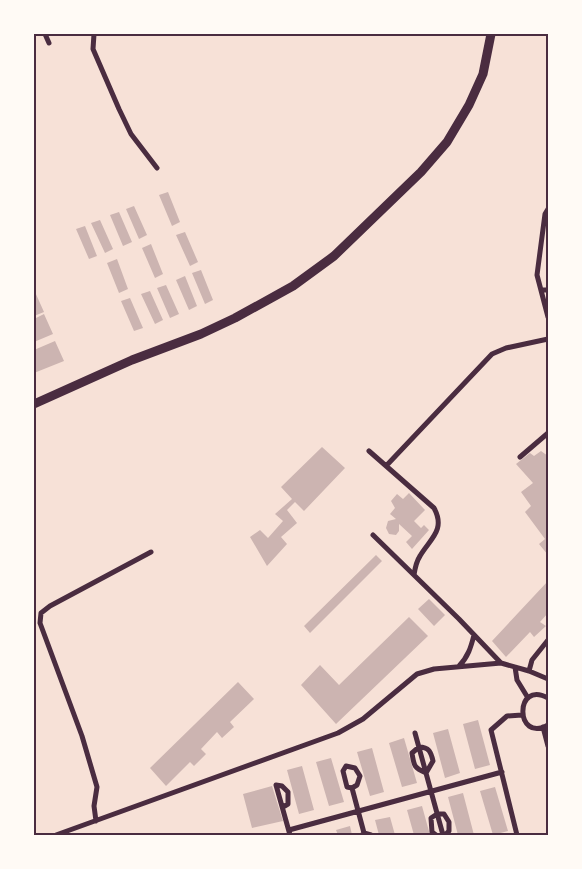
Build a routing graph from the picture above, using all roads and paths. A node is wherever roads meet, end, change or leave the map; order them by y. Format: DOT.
graph roads {
  1 [pos="45,34"];
  2 [pos="94,34"];
  3 [pos="491,34"];
  4 [pos="48,43"];
  5 [pos="157,168"];
  6 [pos="548,209"];
  7 [pos="541,290"];
  8 [pos="548,290"];
  9 [pos="548,316"];
  10 [pos="548,339"];
  11 [pos="34,404"];
  12 [pos="548,433"];
  13 [pos="545,439"];
  14 [pos="369,451"];
  15 [pos="520,457"];
  16 [pos="386,466"];
  17 [pos="373,535"];
  18 [pos="151,552"];
  19 [pos="414,575"];
  20 [pos="474,635"];
  21 [pos="548,640"];
  22 [pos="542,645"];
  23 [pos="548,649"];
  24 [pos="501,663"];
  25 [pos="459,666"];
  26 [pos="515,667"];
  27 [pos="529,671"];
  28 [pos="548,679"];
  29 [pos="528,698"];
  30 [pos="548,698"];
  31 [pos="522,715"];
  32 [pos="546,726"];
  33 [pos="415,733"];
  34 [pos="548,746"];
  35 [pos="419,747"];
  36 [pos="502,772"];
  37 [pos="426,773"];
  38 [pos="352,788"];
  39 [pos="431,791"];
  40 [pos="283,807"];
  41 [pos="358,811"];
  42 [pos="437,814"];
  43 [pos="96,821"];
  44 [pos="289,833"];
  45 [pos="363,834"];
  46 [pos="56,835"];
  47 [pos="371,835"];
  48 [pos="436,835"];
  49 [pos="444,835"];
  50 [pos="517,835"];
  1 -- 4 [label="street"];
  2 -- 5 [label="street"];
  3 -- 11 [label="main road"];
  6 -- 7 [label="street"];
  7 -- 8 [label="street"];
  7 -- 9 [label="street"];
  10 -- 16 [label="street"];
  12 -- 13 [label="street"];
  13 -- 15 [label="street"];
  14 -- 16 [label="street"];
  16 -- 19 [label="street"];
  17 -- 19 [label="street"];
  18 -- 43 [label="street"];
  19 -- 20 [label="street"];
  20 -- 24 [label="street"];
  20 -- 25 [label="street"];
  21 -- 22 [label="street"];
  22 -- 23 [label="street"];
  22 -- 27 [label="street"];
  24 -- 25 [label="street"];
  24 -- 26 [label="street"];
  25 -- 43 [label="street"];
  26 -- 27 [label="street"];
  26 -- 29 [label="street"];
  27 -- 28 [label="street"];
  29 -- 30 [label="street"];
  29 -- 31 [label="street"];
  31 -- 32 [label="street"];
  31 -- 36 [label="street"];
  32 -- 34 [label="street"];
  33 -- 35 [label="street"];
  35 -- 37 [label="street"];
  35 -- 37 [label="street"];
  35 -- 37 [label="street"];
  36 -- 39 [label="street"];
  36 -- 50 [label="street"];
  37 -- 39 [label="street"];
  38 -- 41 [label="street"];
  39 -- 41 [label="street"];
  39 -- 42 [label="street"];
  40 -- 44 [label="street"];
  41 -- 44 [label="street"];
  41 -- 45 [label="street"];
  42 -- 48 [label="street"];
  42 -- 49 [label="street"];
  42 -- 49 [label="street"];
  43 -- 46 [label="street"];
  45 -- 47 [label="street"];
}
